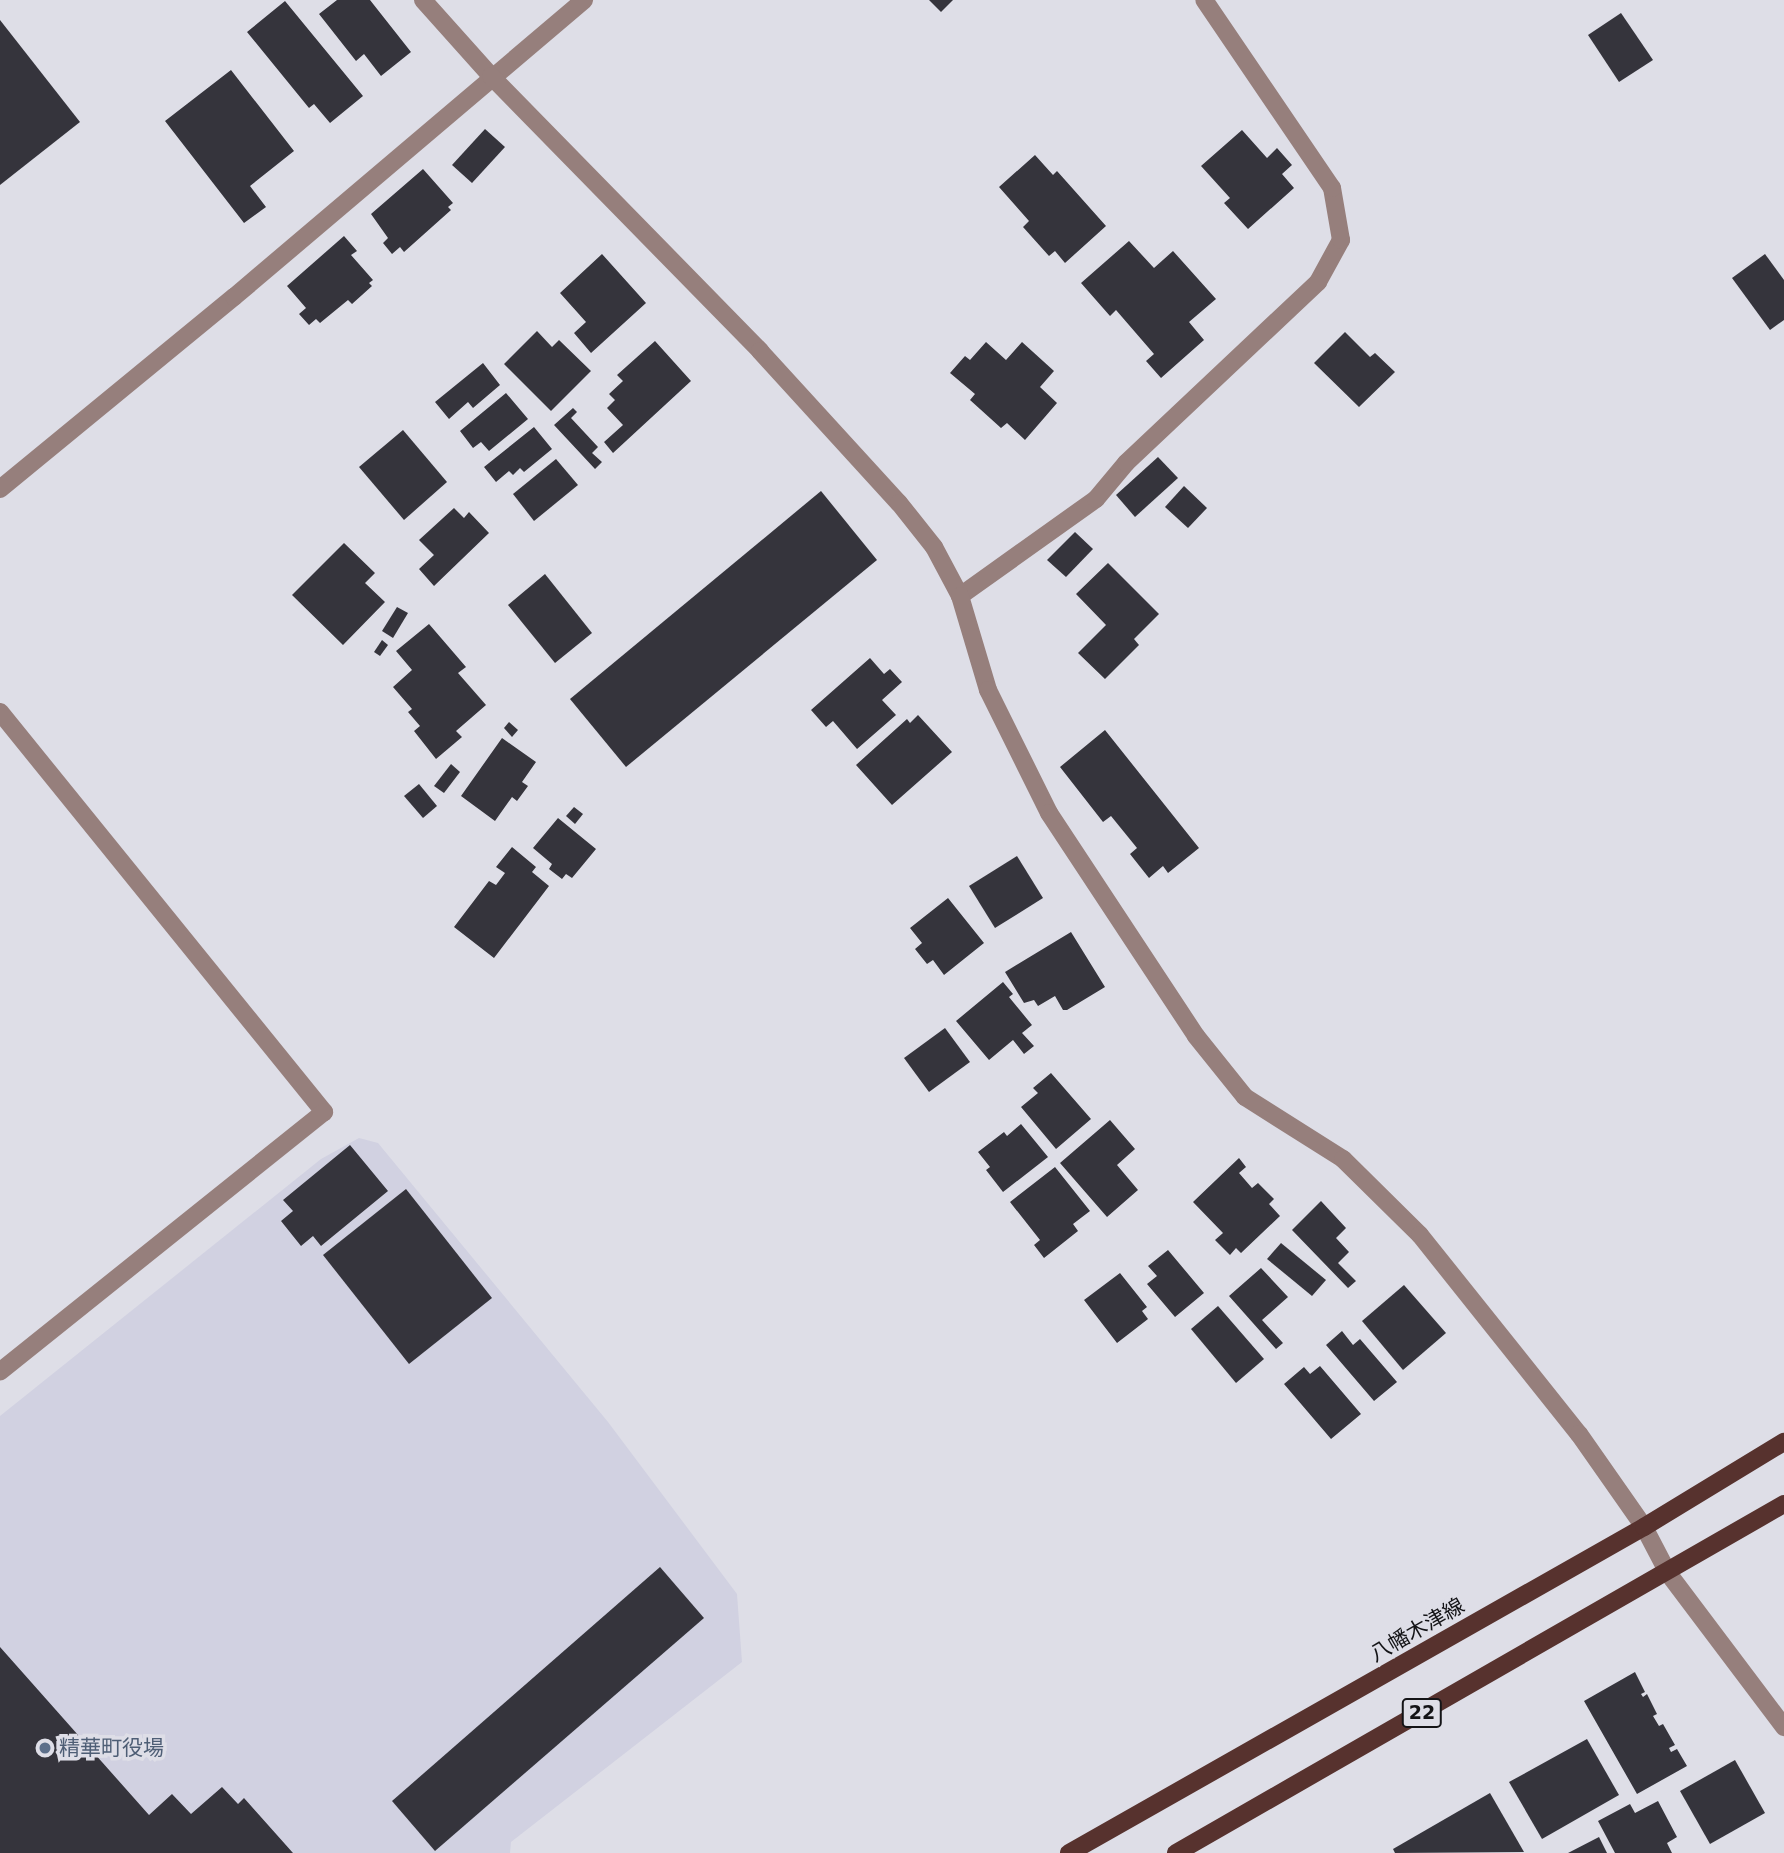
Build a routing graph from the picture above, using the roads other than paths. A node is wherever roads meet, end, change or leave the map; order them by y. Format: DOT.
graph roads {
  1 [pos="423,0"];
  2 [pos="584,0"];
  3 [pos="1204,0"];
  4 [pos="491,76"];
  5 [pos="0,489"];
  6 [pos="960,596"];
  7 [pos="0,712"];
  8 [pos="0,1372"];
  9 [pos="1784,1441"];
  10 [pos="1784,1504"];
  11 [pos="1644,1527"];
  12 [pos="1668,1573"];
  13 [pos="1784,1727"];
  14 [pos="1069,1853"];
  15 [pos="1176,1853"];
  1 -- 4 [label="street"];
  2 -- 4 [label="street"];
  3 -- 6 [label="street"];
  4 -- 5 [label="street"];
  4 -- 6 [label="street"];
  6 -- 11 [label="street"];
  7 -- 8 [label="street"];
  9 -- 11 [label="main road, 八幡木津線 / 22"];
  10 -- 12 [label="main road, 22"];
  11 -- 12 [label="street"];
  11 -- 14 [label="main road, 八幡木津線 / 22"];
  12 -- 13 [label="street"];
  12 -- 15 [label="main road, 22"];
}
